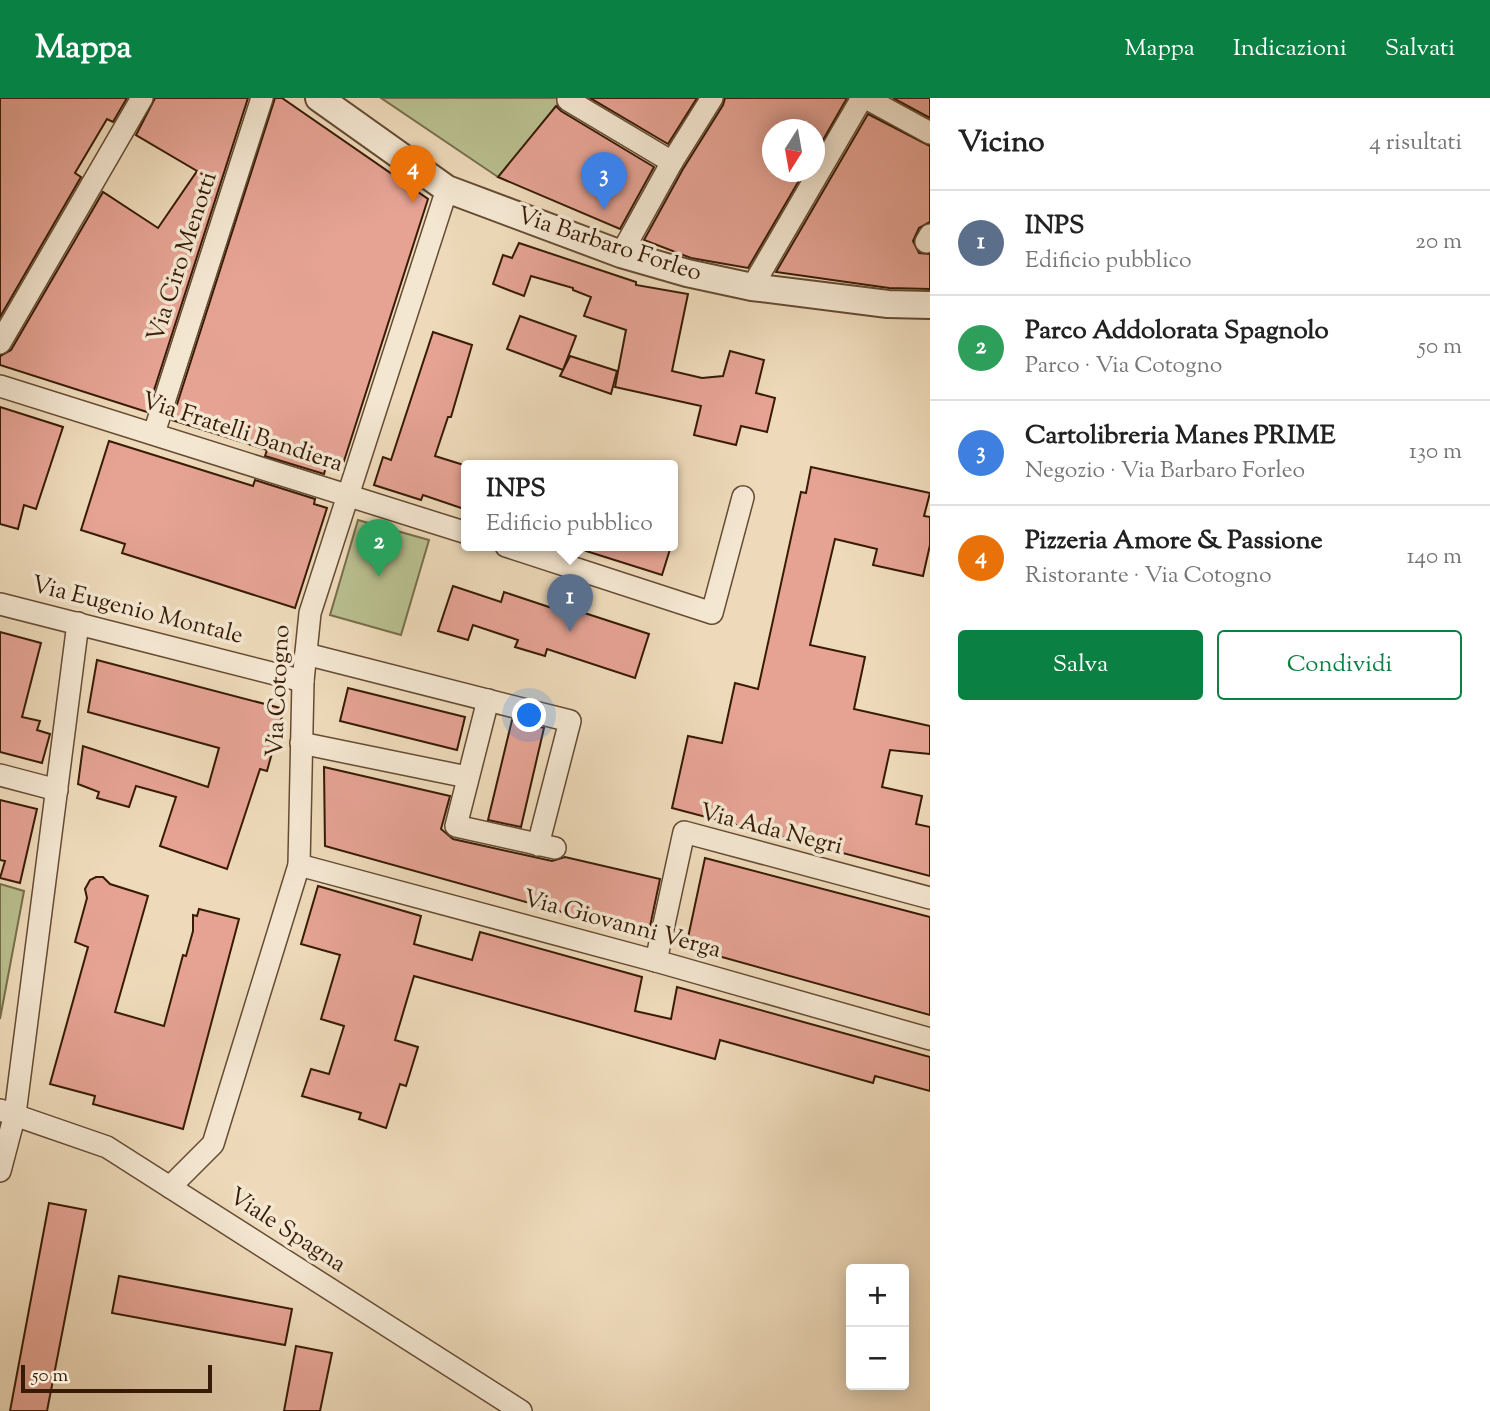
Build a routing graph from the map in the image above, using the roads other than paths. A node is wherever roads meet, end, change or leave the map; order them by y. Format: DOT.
graph roads {
  1 [pos="142,98"];
  2 [pos="262,98"];
  3 [pos="319,98"];
  4 [pos="712,98"];
  5 [pos="864,98"];
  6 [pos="568,100"];
  7 [pos="930,133"];
  8 [pos="672,162"];
  9 [pos="447,188"];
  10 [pos="621,254"];
  11 [pos="752,287"];
  12 [pos="930,305"];
  13 [pos="0,343"];
  14 [pos="0,386"];
  15 [pos="154,433"];
  16 [pos="348,495"];
  17 [pos="743,496"];
  18 [pos="461,531"];
  19 [pos="521,551"];
  20 [pos="0,604"];
  21 [pos="78,623"];
  22 [pos="306,654"];
  23 [pos="303,681"];
  24 [pos="488,700"];
  25 [pos="301,743"];
  26 [pos="0,775"];
  27 [pos="467,777"];
  28 [pos="57,790"];
  29 [pos="299,865"];
  30 [pos="930,898"];
  31 [pos="656,961"];
  32 [pos="930,1040"];
  33 [pos="8,1112"];
  34 [pos="0,1171"];
  35 [pos="170,1187"];
  36 [pos="521,1411"];
  1 -- 13 [label="street"];
  2 -- 15 [label="street, Via Ciro Menotti"];
  3 -- 9 [label="street, Via Barbaro Forleo"];
  4 -- 8 [label="street"];
  5 -- 7 [label="street"];
  5 -- 11 [label="street"];
  6 -- 8 [label="street"];
  8 -- 10 [label="street"];
  9 -- 10 [label="street, Via Barbaro Forleo"];
  9 -- 16 [label="street, Via Cotogno"];
  10 -- 11 [label="street, Via Barbaro Forleo"];
  11 -- 12 [label="street, Via Barbaro Forleo"];
  14 -- 15 [label="street, Via Fratelli Bandiera"];
  15 -- 16 [label="street, Via Fratelli Bandiera"];
  16 -- 18 [label="street, Via Fratelli Bandiera"];
  16 -- 22 [label="street, Via Cotogno"];
  17 -- 19 [label="street"];
  20 -- 21 [label="street, Via Eugenio Montale"];
  21 -- 23 [label="street, Via Eugenio Montale"];
  21 -- 28 [label="street"];
  22 -- 23 [label="street, Via Cotogno"];
  22 -- 24 [label="street"];
  23 -- 25 [label="street, Via Cotogno"];
  24 -- 27 [label="street"];
  24 -- 27 [label="street"];
  25 -- 27 [label="street"];
  25 -- 29 [label="street, Via Cotogno"];
  26 -- 28 [label="street"];
  28 -- 33 [label="street"];
  29 -- 31 [label="street, Via Giovanni Verga"];
  29 -- 35 [label="street, Via Cotogno"];
  30 -- 31 [label="street, Via Ada Negri"];
  31 -- 32 [label="street, Via Giovanni Verga"];
  33 -- 34 [label="street"];
  33 -- 35 [label="street, Viale Spagna"];
  35 -- 36 [label="street, Viale Spagna"];
}
